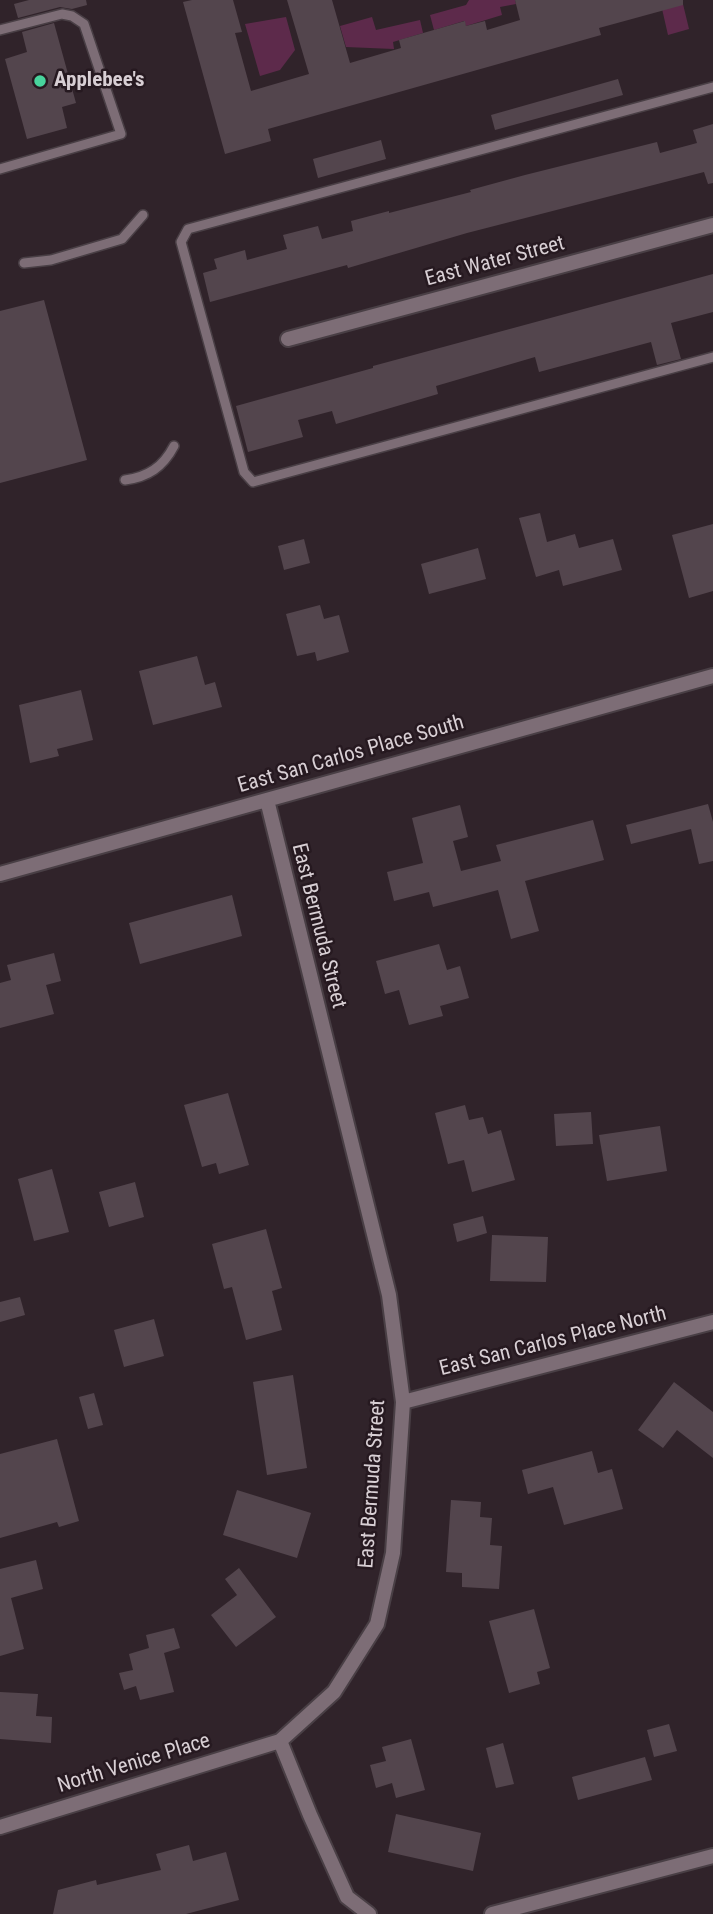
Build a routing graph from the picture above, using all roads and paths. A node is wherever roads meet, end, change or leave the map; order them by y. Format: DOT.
graph roads {
  1 [pos="0,30"];
  2 [pos="713,87"];
  3 [pos="0,169"];
  4 [pos="143,215"];
  5 [pos="713,225"];
  6 [pos="23,263"];
  7 [pos="288,339"];
  8 [pos="713,357"];
  9 [pos="174,446"];
  10 [pos="125,480"];
  11 [pos="713,676"];
  12 [pos="267,800"];
  13 [pos="0,874"];
  14 [pos="713,1322"];
  15 [pos="403,1402"];
  16 [pos="281,1741"];
  17 [pos="0,1827"];
  18 [pos="713,1856"];
  19 [pos="369,1914"];
  20 [pos="492,1914"];
  1 -- 3 [label="lane"];
  2 -- 8 [label="lane"];
  4 -- 6 [label="lane"];
  5 -- 7 [label="street, East Water Street"];
  9 -- 10 [label="lane"];
  11 -- 12 [label="street, East San Carlos Place South"];
  12 -- 13 [label="street, East San Carlos Place South"];
  12 -- 15 [label="street, East Bermuda Street"];
  14 -- 15 [label="street, East San Carlos Place North"];
  15 -- 16 [label="street, East Bermuda Street"];
  16 -- 17 [label="street, North Venice Place"];
  16 -- 19 [label="street"];
  18 -- 20 [label="street"];
}
